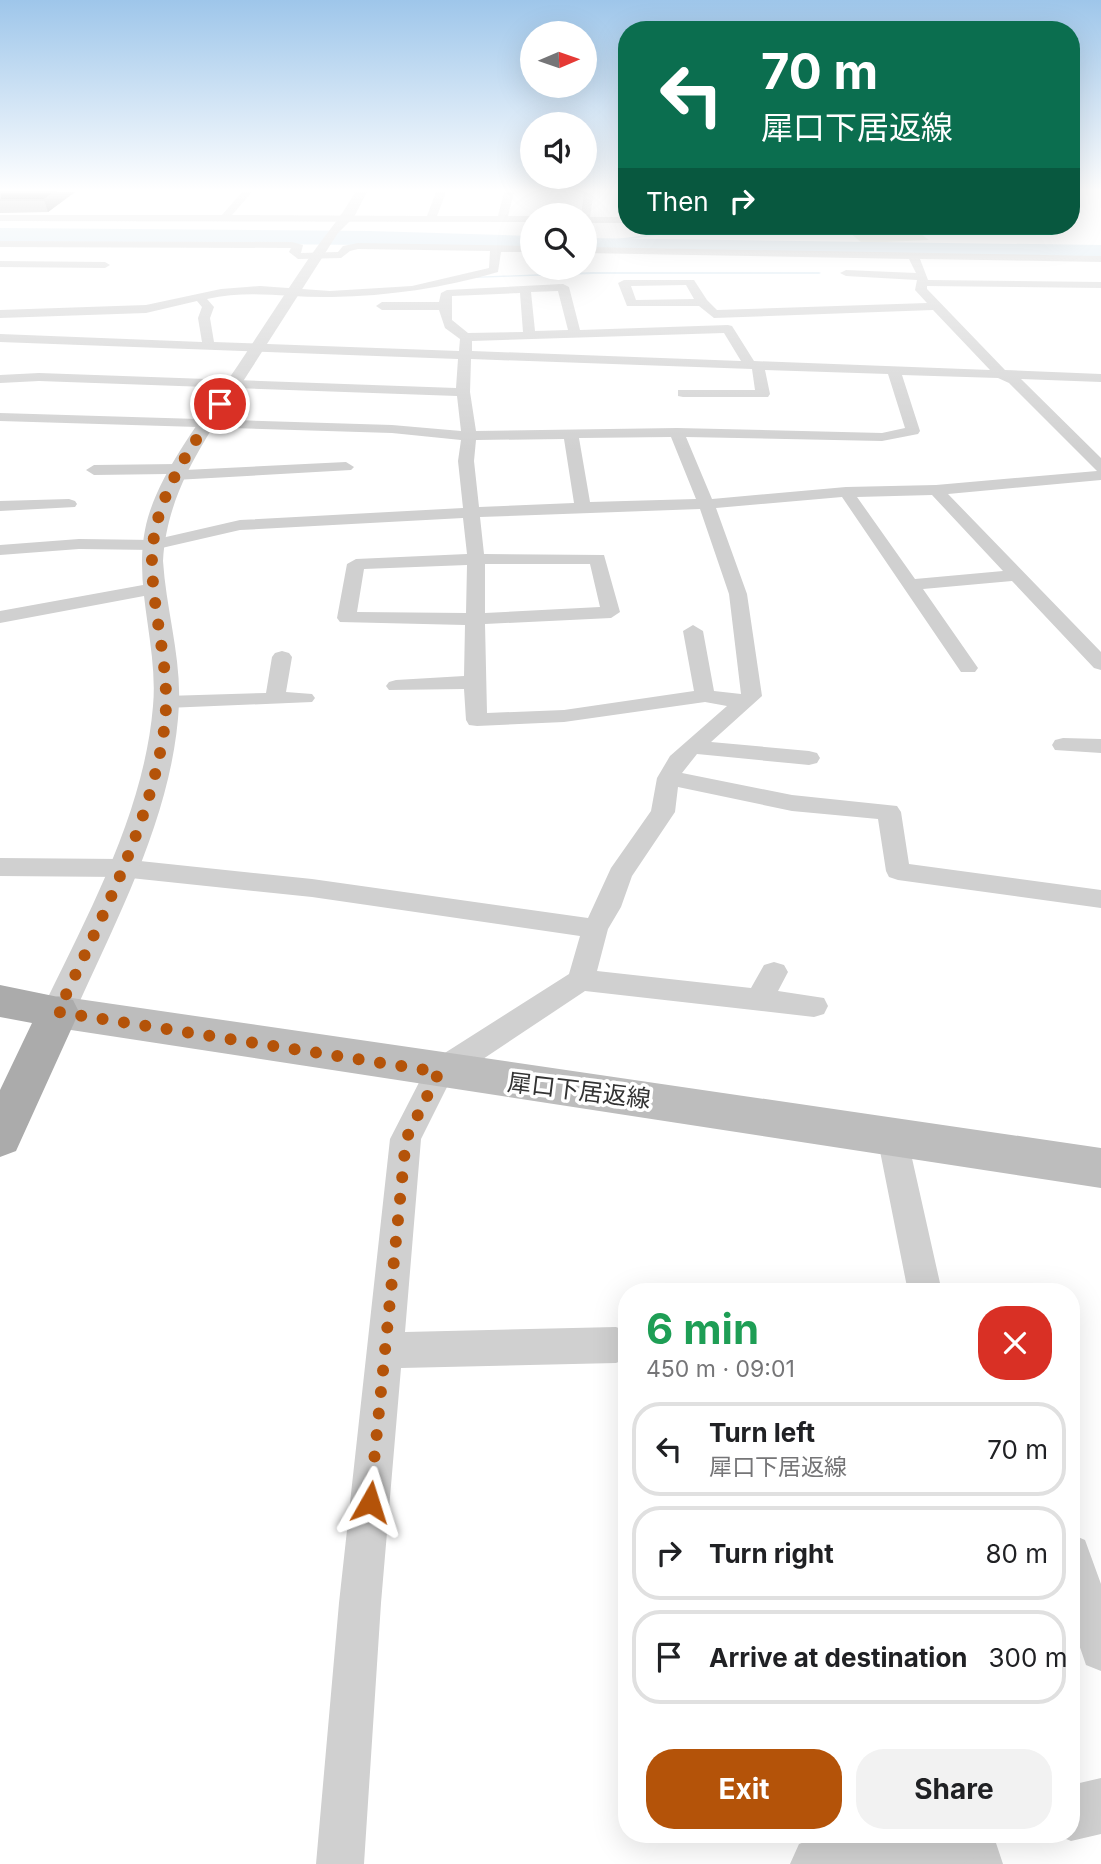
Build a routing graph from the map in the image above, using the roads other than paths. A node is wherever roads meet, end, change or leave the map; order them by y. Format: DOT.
graph roads {
  1 [pos="302,279"];
  2 [pos="472,279"];
  3 [pos="850,279"];
  4 [pos="911,279"];
  5 [pos="922,280"];
  6 [pos="854,285"];
  7 [pos="1101,285"];
  8 [pos="449,288"];
  9 [pos="525,289"];
  10 [pos="294,292"];
  11 [pos="201,296"];
  12 [pos="861,296"];
  13 [pos="702,302"];
  14 [pos="443,306"];
  15 [pos="935,306"];
  16 [pos="365,307"];
  17 [pos="869,308"];
  18 [pos="0,314"];
  19 [pos="575,333"];
  20 [pos="529,334"];
  21 [pos="466,337"];
  22 [pos="0,338"];
  23 [pos="208,345"];
  24 [pos="258,347"];
  25 [pos="465,354"];
  26 [pos="754,365"];
  27 [pos="894,370"];
  28 [pos="1002,374"];
  29 [pos="1101,378"];
  30 [pos="6,379"];
  31 [pos="234,384"];
  32 [pos="0,390"];
  33 [pos="463,392"];
  34 [pos="683,393"];
  35 [pos="62,413"];
  36 [pos="0,417"];
  37 [pos="207,424"];
  38 [pos="677,432"];
  39 [pos="469,436"];
  40 [pos="571,436"];
  41 [pos="346,467"];
  42 [pos="1101,467"];
  43 [pos="94,470"];
  44 [pos="177,472"];
  45 [pos="1101,475"];
  46 [pos="936,490"];
  47 [pos="846,492"];
  48 [pos="69,504"];
  49 [pos="706,504"];
  50 [pos="0,506"];
  51 [pos="583,507"];
  52 [pos="471,512"];
  53 [pos="153,545"];
  54 [pos="0,550"];
  55 [pos="476,559"];
  56 [pos="1015,575"];
  57 [pos="908,585"];
  58 [pos="154,589"];
  59 [pos="0,617"];
  60 [pos="477,619"];
  61 [pos="693,631"];
  62 [pos="282,657"];
  63 [pos="1101,664"];
  64 [pos="968,668"];
  65 [pos="474,682"];
  66 [pos="396,686"];
  67 [pos="705,695"];
  68 [pos="305,698"];
  69 [pos="275,699"];
  70 [pos="166,702"];
  71 [pos="742,702"];
  72 [pos="1063,745"];
  73 [pos="1101,746"];
  74 [pos="692,747"];
  75 [pos="809,758"];
  76 [pos="668,778"];
  77 [pos="0,867"];
  78 [pos="121,869"];
  79 [pos="1101,898"];
  80 [pos="594,929"];
  81 [pos="774,972"];
  82 [pos="580,980"];
  83 [pos="759,1000"];
  84 [pos="0,1001"];
  85 [pos="814,1006"];
  86 [pos="58,1012"];
  87 [pos="439,1072"];
  88 [pos="892,1136"];
  89 [pos="0,1138"];
  90 [pos="1101,1168"];
  91 [pos="923,1283"];
  92 [pos="617,1345"];
  93 [pos="385,1350"];
  94 [pos="1080,1583"];
  95 [pos="1101,1650"];
  96 [pos="1101,1806"];
  97 [pos="1080,1811"];
  98 [pos="924,1843"];
  99 [pos="972,1843"];
  100 [pos="340,1864"];
  101 [pos="819,1864"];
  102 [pos="979,1864"];
  1 -- 10 [label="street"];
  2 -- 8 [label="street"];
  3 -- 6 [label="street"];
  4 -- 5 [label="street"];
  5 -- 7 [label="street"];
  5 -- 15 [label="street"];
  8 -- 9 [label="street"];
  8 -- 10 [label="street"];
  8 -- 14 [label="street"];
  9 -- 19 [label="street"];
  9 -- 20 [label="street"];
  10 -- 11 [label="street"];
  10 -- 24 [label="street"];
  11 -- 18 [label="street"];
  11 -- 23 [label="street"];
  12 -- 17 [label="street"];
  13 -- 13 [label="street"];
  13 -- 17 [label="street"];
  14 -- 16 [label="street"];
  14 -- 21 [label="street"];
  15 -- 17 [label="street"];
  15 -- 28 [label="street"];
  19 -- 20 [label="street"];
  19 -- 26 [label="street"];
  20 -- 21 [label="street"];
  21 -- 25 [label="street"];
  22 -- 23 [label="street"];
  23 -- 24 [label="street"];
  24 -- 25 [label="street"];
  24 -- 31 [label="street"];
  25 -- 26 [label="street"];
  25 -- 33 [label="street"];
  26 -- 27 [label="street"];
  26 -- 34 [label="street"];
  27 -- 28 [label="street"];
  27 -- 38 [label="street"];
  28 -- 29 [label="street"];
  28 -- 42 [label="street"];
  30 -- 31 [label="street"];
  30 -- 32 [label="street"];
  31 -- 33 [label="street"];
  31 -- 37 [label="street"];
  33 -- 39 [label="street"];
  35 -- 36 [label="street"];
  35 -- 37 [label="street"];
  37 -- 39 [label="street"];
  37 -- 44 [label="street"];
  38 -- 40 [label="street"];
  38 -- 49 [label="street"];
  39 -- 40 [label="street"];
  39 -- 52 [label="street"];
  40 -- 51 [label="street"];
  41 -- 44 [label="street"];
  43 -- 44 [label="street"];
  44 -- 53 [label="street"];
  45 -- 46 [label="street"];
  46 -- 47 [label="street"];
  46 -- 56 [label="street"];
  47 -- 49 [label="street"];
  47 -- 57 [label="street"];
  48 -- 50 [label="street"];
  49 -- 51 [label="street"];
  49 -- 71 [label="street"];
  51 -- 52 [label="street"];
  52 -- 53 [label="street"];
  52 -- 55 [label="street"];
  53 -- 54 [label="street"];
  53 -- 58 [label="street"];
  55 -- 60 [label="street"];
  55 -- 60 [label="street"];
  55 -- 60 [label="street"];
  56 -- 57 [label="street"];
  56 -- 63 [label="street"];
  57 -- 64 [label="street"];
  58 -- 59 [label="street"];
  58 -- 70 [label="street"];
  60 -- 65 [label="street"];
  61 -- 67 [label="street"];
  62 -- 69 [label="street"];
  65 -- 66 [label="street"];
  65 -- 67 [label="street"];
  67 -- 71 [label="street"];
  68 -- 69 [label="street"];
  69 -- 70 [label="street"];
  70 -- 78 [label="street"];
  71 -- 74 [label="street"];
  72 -- 73 [label="street"];
  74 -- 75 [label="street"];
  74 -- 76 [label="street"];
  76 -- 79 [label="street"];
  76 -- 80 [label="street"];
  77 -- 78 [label="street"];
  78 -- 80 [label="street"];
  78 -- 86 [label="street"];
  80 -- 82 [label="street"];
  81 -- 83 [label="street"];
  82 -- 83 [label="street"];
  82 -- 87 [label="street"];
  83 -- 85 [label="street"];
  84 -- 86 [label="main road"];
  86 -- 87 [label="main road, 犀口下居返線"];
  86 -- 89 [label="main road"];
  87 -- 88 [label="main road, 犀口下居返線"];
  87 -- 93 [label="street"];
  88 -- 90 [label="main road, 犀口下居返線"];
  88 -- 91 [label="street"];
  92 -- 93 [label="street"];
  93 -- 100 [label="street"];
  94 -- 95 [label="street"];
  96 -- 97 [label="street"];
  98 -- 101 [label="street"];
  99 -- 102 [label="street"];
}
